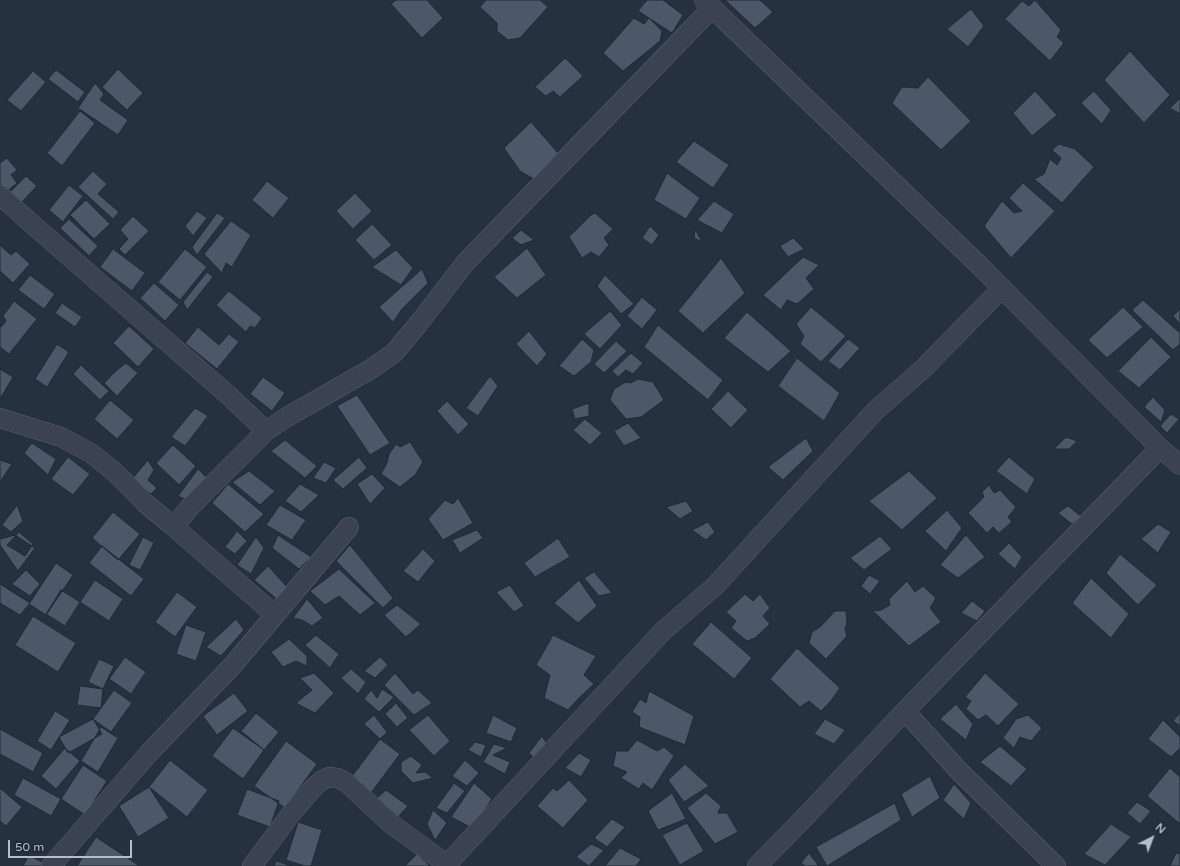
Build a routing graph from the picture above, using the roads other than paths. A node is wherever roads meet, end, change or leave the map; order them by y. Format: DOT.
graph roads {
  1 [pos="708,4"];
  2 [pos="0,195"];
  3 [pos="1002,288"];
  4 [pos="0,418"];
  5 [pos="266,431"];
  6 [pos="1160,448"];
  7 [pos="1180,465"];
  8 [pos="174,527"];
  9 [pos="348,527"];
  10 [pos="275,616"];
  11 [pos="905,711"];
  12 [pos="51,866"];
  13 [pos="252,866"];
  14 [pos="757,866"];
  15 [pos="1056,866"];
  1 -- 3 [label="street"];
  1 -- 5 [label="street"];
  2 -- 5 [label="street"];
  3 -- 6 [label="street"];
  3 -- 13 [label="street"];
  4 -- 8 [label="street"];
  5 -- 8 [label="street"];
  6 -- 7 [label="street"];
  6 -- 11 [label="street"];
  8 -- 10 [label="street"];
  9 -- 10 [label="street"];
  10 -- 12 [label="street"];
  11 -- 14 [label="street"];
  11 -- 15 [label="street"];
}
